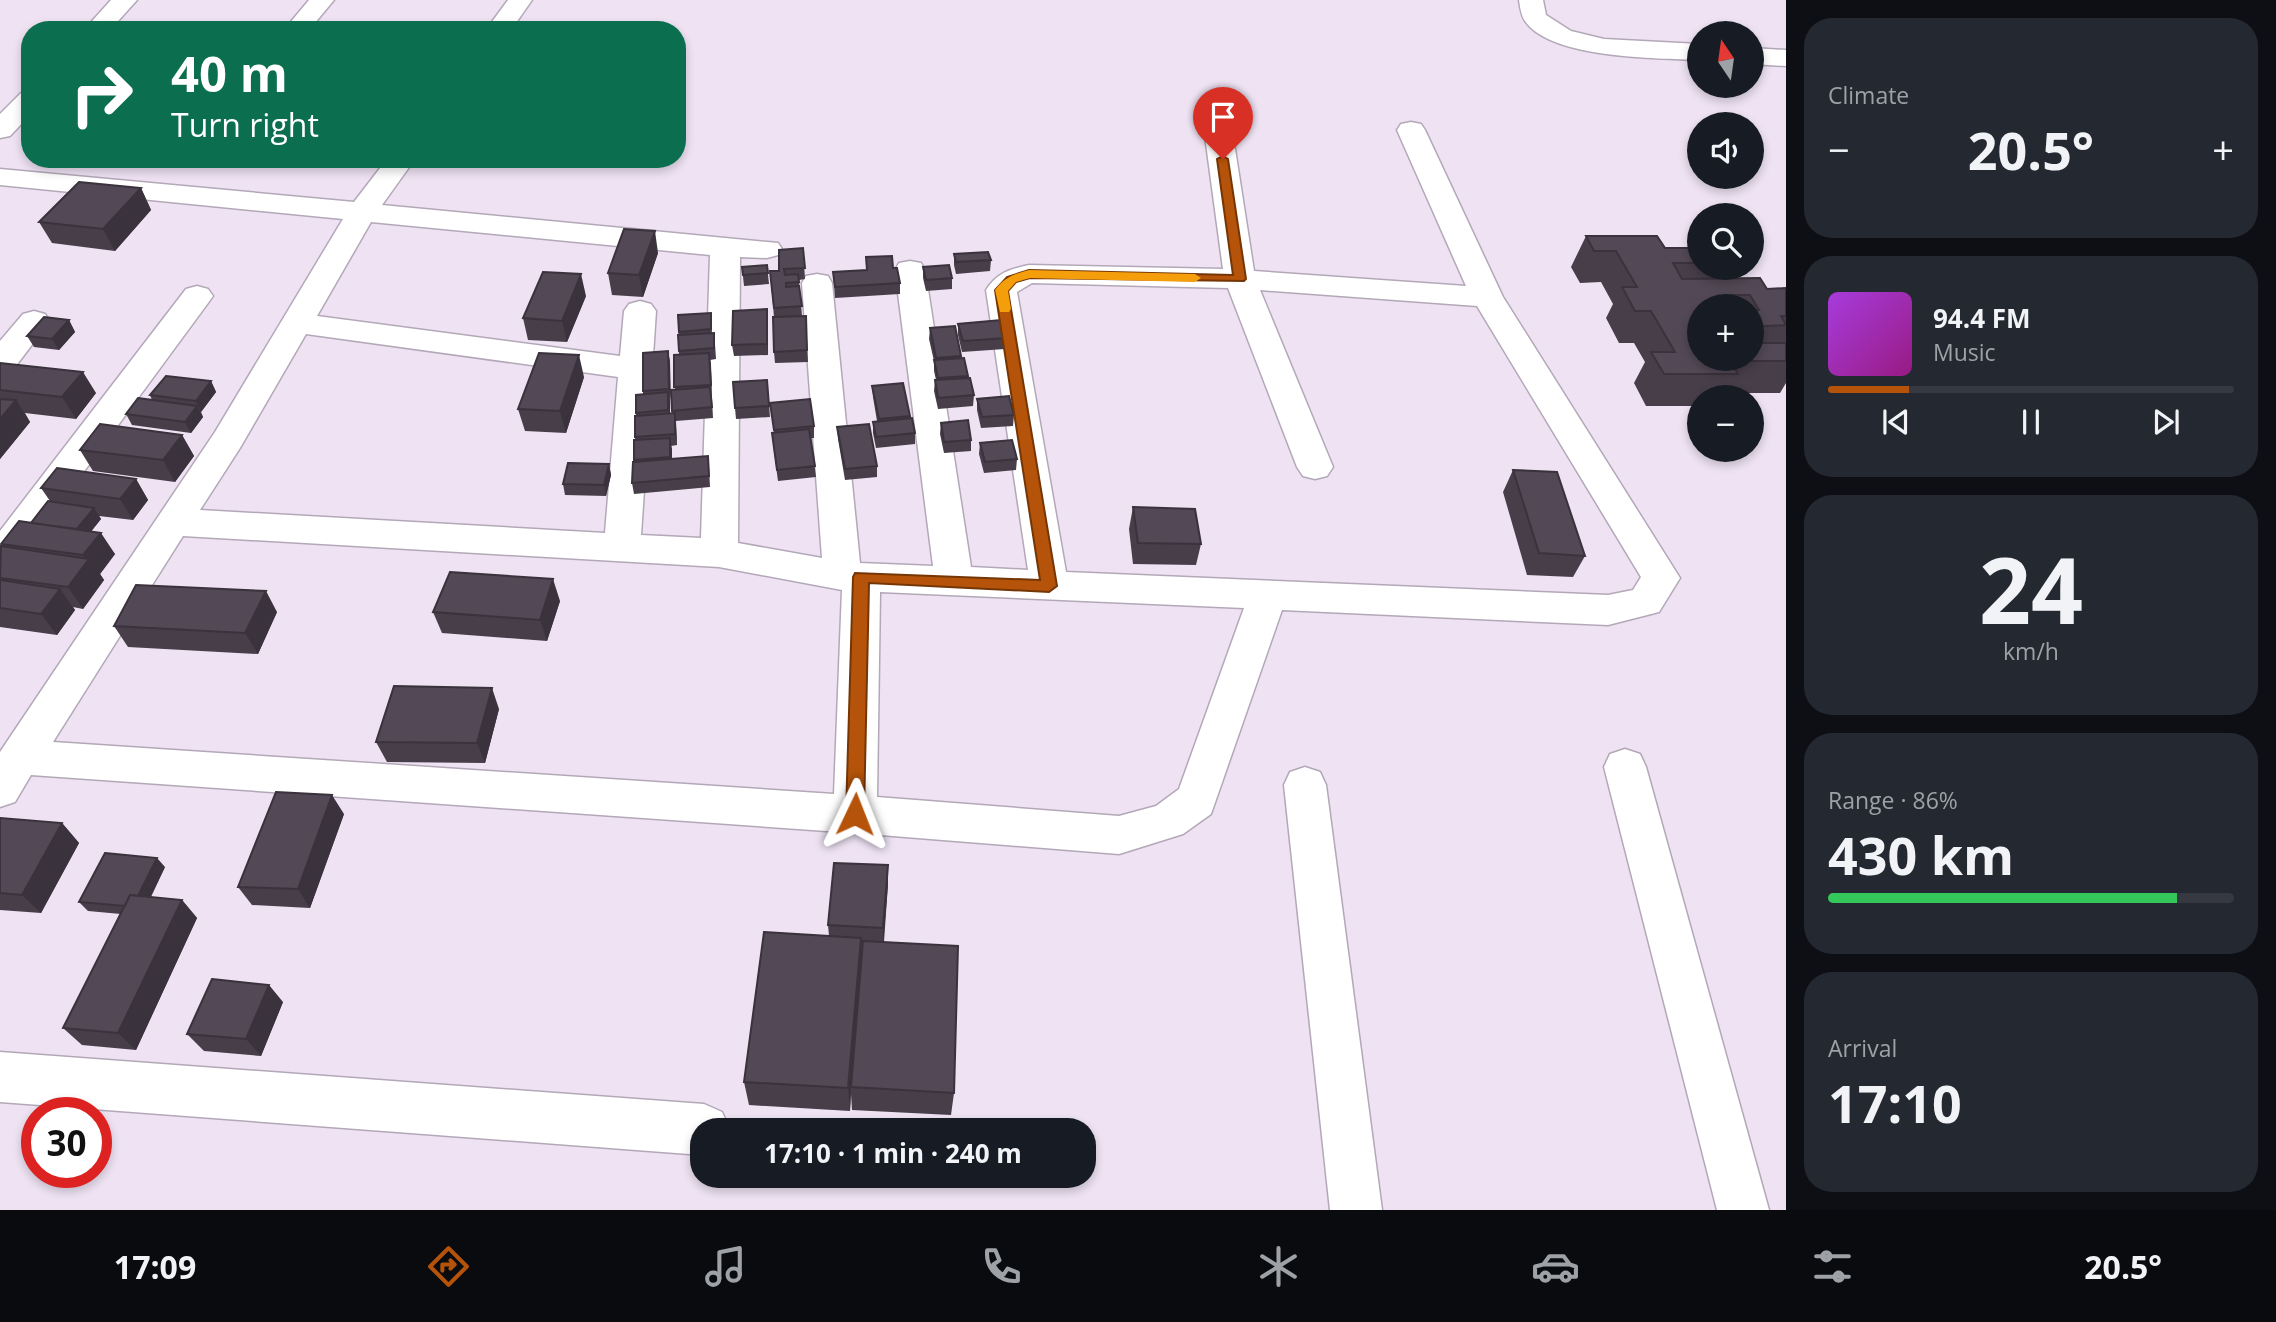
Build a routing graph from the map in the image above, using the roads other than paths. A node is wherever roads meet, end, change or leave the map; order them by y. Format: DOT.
graph roads {
  1 [pos="125,0"];
  2 [pos="322,0"];
  3 [pos="520,0"];
  4 [pos="1531,0"];
  5 [pos="105,21"];
  6 [pos="304,21"];
  7 [pos="505,21"];
  8 [pos="1687,51"];
  9 [pos="1764,56"];
  10 [pos="1786,58"];
  11 [pos="21,108"];
  12 [pos="0,130"];
  13 [pos="1411,130"];
  14 [pos="1219,135"];
  15 [pos="394,168"];
  16 [pos="0,177"];
  17 [pos="360,213"];
  18 [pos="724,247"];
  19 [pos="767,249"];
  20 [pos="910,270"];
  21 [pos="1240,279"];
  22 [pos="817,284"];
  23 [pos="197,296"];
  24 [pos="1487,298"];
  25 [pos="640,311"];
  26 [pos="34,321"];
  27 [pos="296,323"];
  28 [pos="0,363"];
  29 [pos="635,369"];
  30 [pos="1315,467"];
  31 [pos="173,522"];
  32 [pos="622,546"];
  33 [pos="719,553"];
  34 [pos="0,558"];
  35 [pos="851,577"];
  36 [pos="954,581"];
  37 [pos="1049,586"];
  38 [pos="1268,596"];
  39 [pos="1625,767"];
  40 [pos="10,773"];
  41 [pos="1305,785"];
  42 [pos="855,814"];
  43 [pos="0,1077"];
  44 [pos="690,1129"];
  45 [pos="1356,1210"];
  46 [pos="1743,1210"];
  1 -- 5 [label="street"];
  2 -- 6 [label="street"];
  3 -- 7 [label="street"];
  4 -- 8 [label="street"];
  9 -- 10 [label="street"];
  11 -- 12 [label="street"];
  13 -- 24 [label="street"];
  14 -- 21 [label="street"];
  15 -- 17 [label="street"];
  16 -- 17 [label="street"];
  17 -- 18 [label="street"];
  17 -- 27 [label="street"];
  18 -- 19 [label="street"];
  18 -- 33 [label="street"];
  20 -- 36 [label="street"];
  21 -- 24 [label="street"];
  21 -- 30 [label="street"];
  21 -- 37 [label="street"];
  22 -- 35 [label="street"];
  23 -- 34 [label="street"];
  24 -- 38 [label="street"];
  25 -- 29 [label="street"];
  26 -- 28 [label="street"];
  27 -- 29 [label="street"];
  27 -- 31 [label="street"];
  29 -- 32 [label="street"];
  31 -- 32 [label="street"];
  31 -- 40 [label="street"];
  32 -- 33 [label="street"];
  33 -- 35 [label="street"];
  35 -- 36 [label="street"];
  35 -- 42 [label="street"];
  36 -- 37 [label="street"];
  37 -- 38 [label="street"];
  38 -- 42 [label="street"];
  39 -- 46 [label="street"];
  40 -- 42 [label="street"];
  41 -- 45 [label="street"];
  43 -- 44 [label="street"];
}
